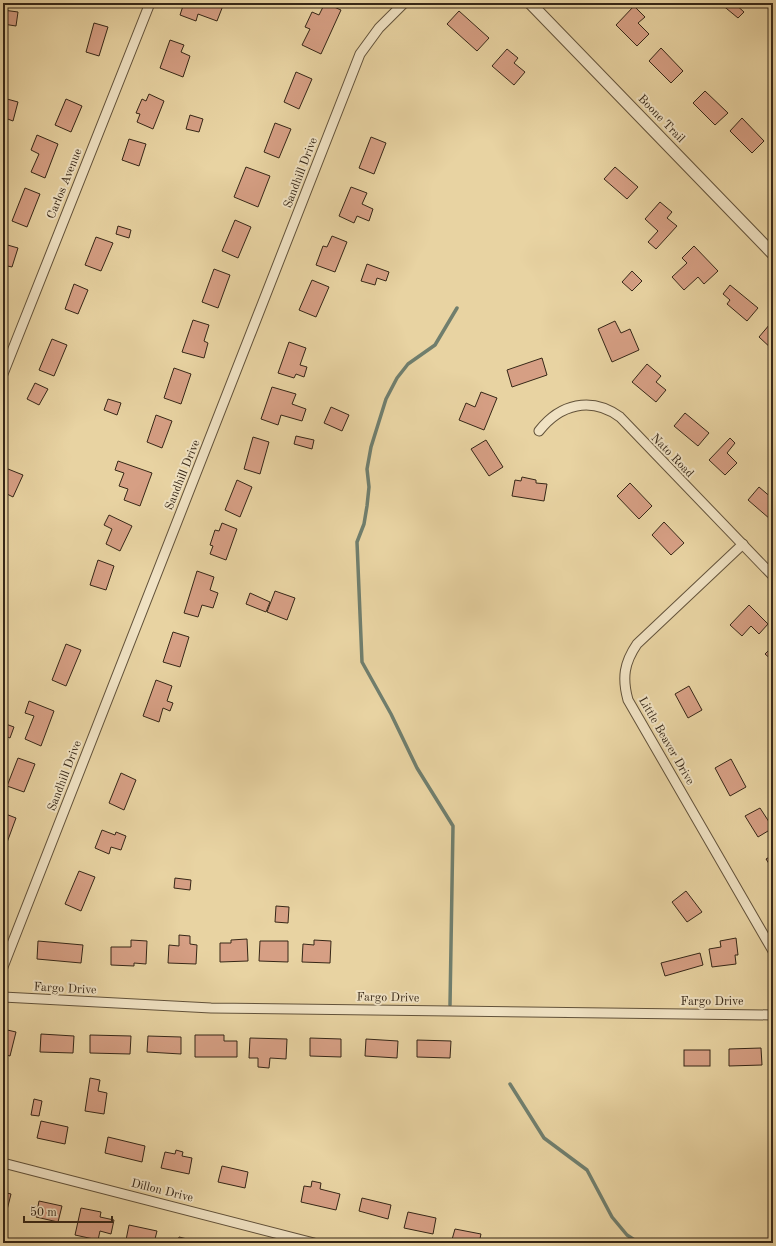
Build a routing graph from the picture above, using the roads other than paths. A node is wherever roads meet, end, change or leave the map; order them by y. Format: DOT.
graph roads {
  1 [pos="150,3"];
  2 [pos="404,3"];
  3 [pos="530,3"];
  4 [pos="773,254"];
  5 [pos="3,374"];
  6 [pos="539,431"];
  7 [pos="742,544"];
  8 [pos="773,576"];
  9 [pos="773,951"];
  10 [pos="3,967"];
  11 [pos="3,997"];
  12 [pos="773,1014"];
  13 [pos="3,1163"];
  14 [pos="314,1243"];
  1 -- 5 [label="street, Carlos Avenue"];
  2 -- 10 [label="street, Sandhill Drive"];
  3 -- 4 [label="street, Boone Trail"];
  6 -- 7 [label="street, Nato Road"];
  7 -- 8 [label="street, Nato Road"];
  7 -- 9 [label="street, Little Beaver Drive"];
  11 -- 12 [label="street, Fargo Drive"];
  13 -- 14 [label="street, Dillon Drive"];
}
